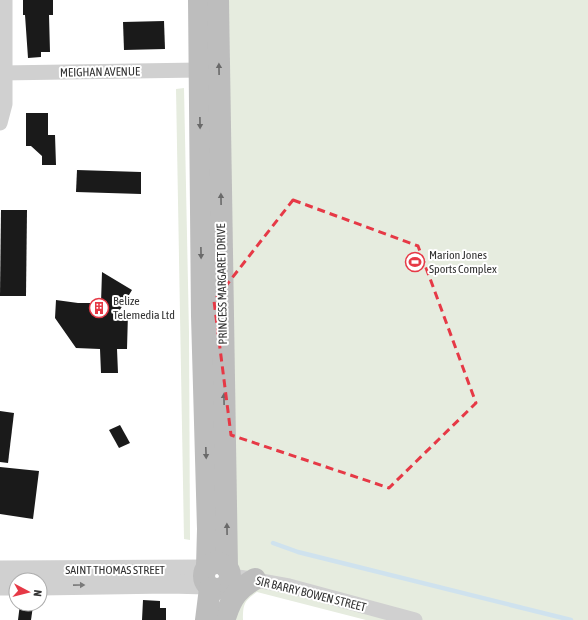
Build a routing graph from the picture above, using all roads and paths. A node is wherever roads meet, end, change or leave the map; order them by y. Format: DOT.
graph roads {
  1 [pos="5,0"];
  2 [pos="199,0"];
  3 [pos="218,0"];
  4 [pos="200,70"];
  5 [pos="3,73"];
  6 [pos="0,123"];
  7 [pos="0,570"];
  8 [pos="216,577"];
  9 [pos="255,580"];
  10 [pos="48,586"];
  11 [pos="219,618"];
  12 [pos="414,620"];
  1 -- 5 [label="street"];
  2 -- 4 [label="main road, PRINCESS MARGARET DRIVE"];
  8 -- 3 [label="main road, PRINCESS MARGARET DRIVE, one-way"];
  4 -- 5 [label="street, MEIGHAN AVENUE"];
  4 -- 8 [label="main road, PRINCESS MARGARET DRIVE, one-way"];
  5 -- 6 [label="street"];
  7 -- 8 [label="street, SAINT THOMAS STREET"];
  8 -- 9 [label="street, SIR BARRY BOWEN STREET"];
  10 -- 8 [label="street, SAINT THOMAS STREET, one-way"];
  8 -- 11 [label="main road, PRINCESS MARGARET DRIVE"];
  9 -- 11 [label="main road"];
  9 -- 12 [label="street, SIR BARRY BOWEN STREET"];
}
